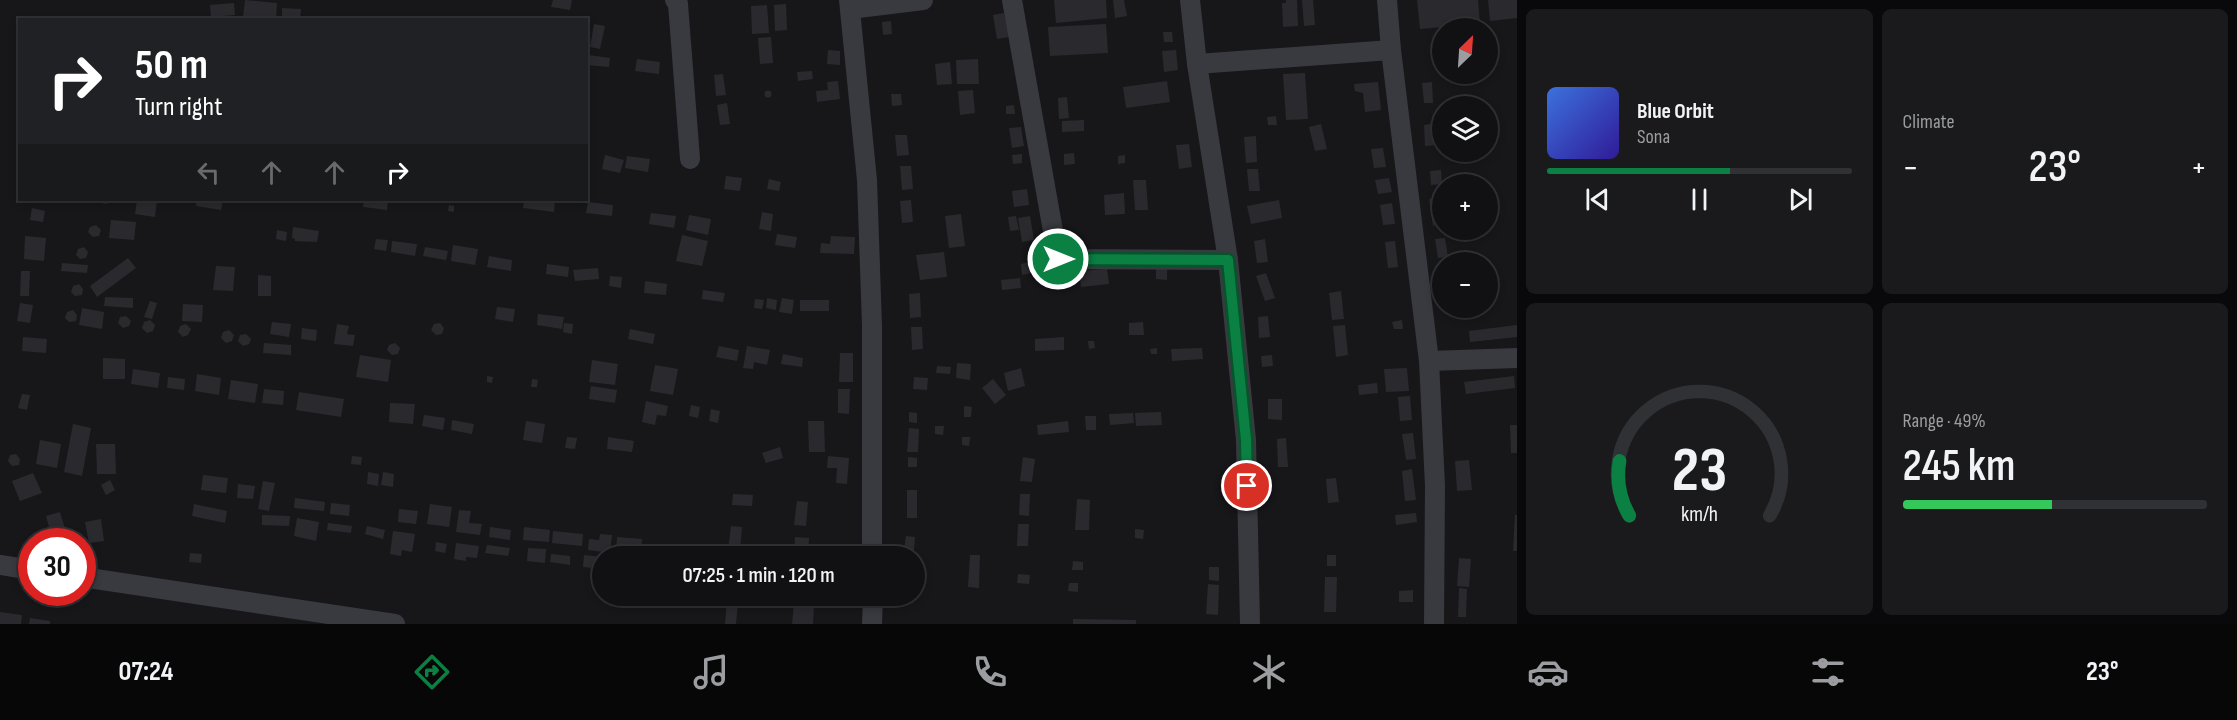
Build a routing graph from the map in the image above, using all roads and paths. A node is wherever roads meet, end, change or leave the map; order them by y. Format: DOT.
graph roads {
  1 [pos="675,0"];
  2 [pos="923,0"];
  3 [pos="1011,0"];
  4 [pos="1190,0"];
  5 [pos="1387,0"];
  6 [pos="850,4"];
  7 [pos="1391,50"];
  8 [pos="1197,64"];
  9 [pos="690,159"];
  10 [pos="1228,260"];
  11 [pos="1517,358"];
  12 [pos="1430,362"];
  13 [pos="872,546"];
  14 [pos="0,565"];
  15 [pos="18,568"];
  16 [pos="96,579"];
  17 [pos="873,606"];
  18 [pos="395,624"];
  19 [pos="872,624"];
  20 [pos="1250,624"];
  21 [pos="1434,624"];
  1 -- 9 [label="street"];
  2 -- 6 [label="street"];
  3 -- 10 [label="street"];
  4 -- 8 [label="street"];
  5 -- 7 [label="street"];
  6 -- 13 [label="street"];
  7 -- 8 [label="street"];
  7 -- 12 [label="street"];
  8 -- 10 [label="street"];
  10 -- 20 [label="street"];
  11 -- 12 [label="street"];
  12 -- 21 [label="street"];
  14 -- 15 [label="street"];
  16 -- 18 [label="street"];
  17 -- 19 [label="street"];
}
